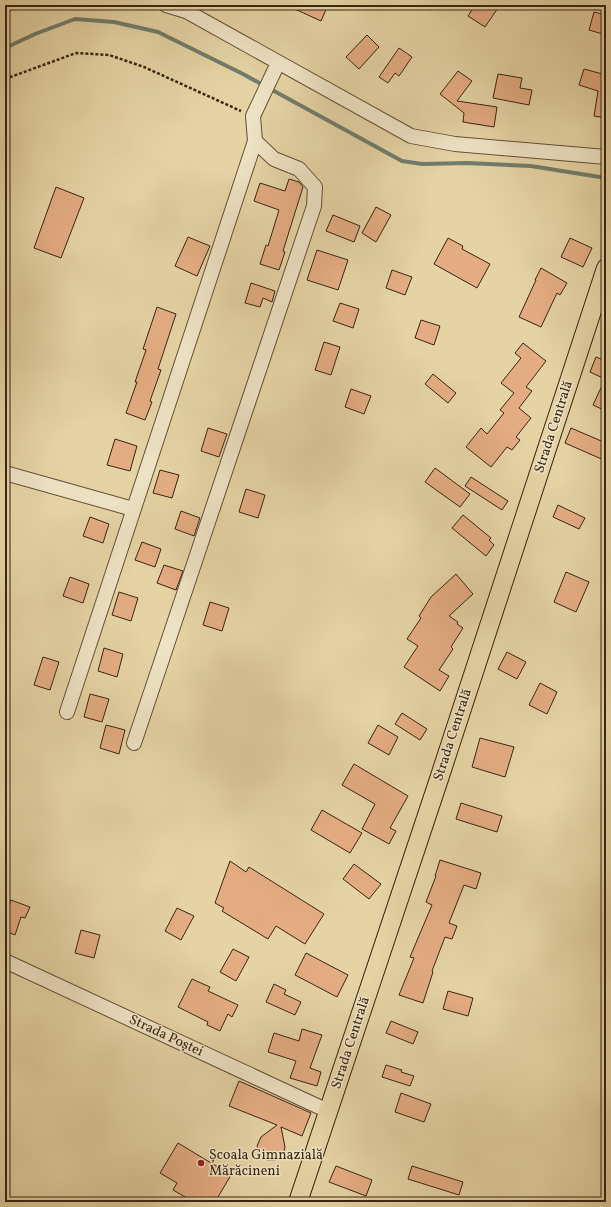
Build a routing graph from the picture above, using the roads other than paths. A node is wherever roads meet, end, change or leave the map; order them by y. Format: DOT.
graph roads {
  1 [pos="166,5"];
  2 [pos="188,8"];
  3 [pos="278,63"];
  4 [pos="255,141"];
  5 [pos="606,157"];
  6 [pos="606,268"];
  7 [pos="5,473"];
  8 [pos="134,509"];
  9 [pos="67,712"];
  10 [pos="134,743"];
  11 [pos="5,961"];
  12 [pos="328,1111"];
  13 [pos="299,1202"];
  1 -- 2 [label="street"];
  2 -- 3 [label="street"];
  3 -- 4 [label="street"];
  3 -- 5 [label="street"];
  4 -- 8 [label="street"];
  4 -- 10 [label="street"];
  6 -- 12 [label="main road, Strada Centrală"];
  7 -- 8 [label="street"];
  8 -- 9 [label="street"];
  11 -- 12 [label="street, Strada Poștei"];
  12 -- 13 [label="main road, Strada Centrală"];
}
